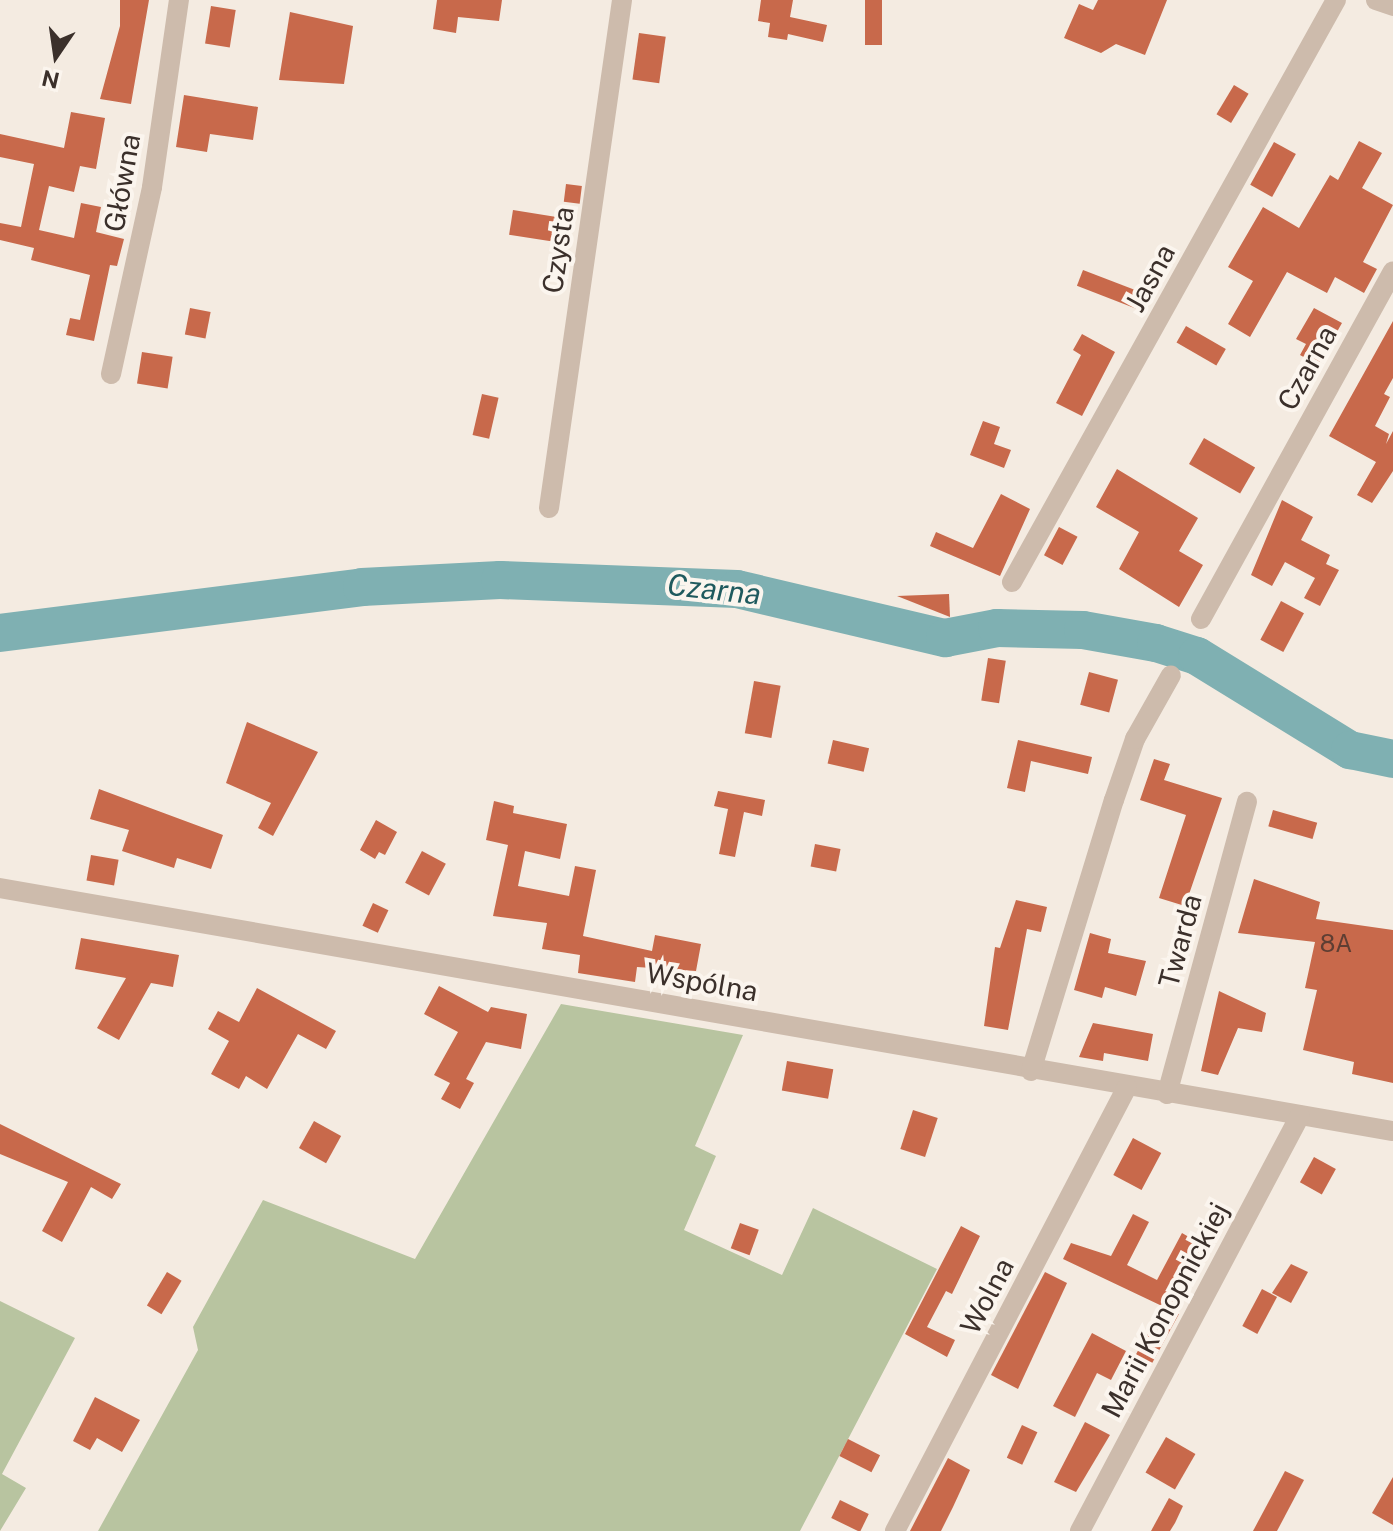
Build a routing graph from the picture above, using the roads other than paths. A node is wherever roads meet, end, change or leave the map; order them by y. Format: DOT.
graph roads {
  1 [pos="179,0"];
  2 [pos="622,0"];
  3 [pos="1336,0"];
  4 [pos="1376,0"];
  5 [pos="1393,6"];
  6 [pos="1393,271"];
  7 [pos="111,374"];
  8 [pos="549,508"];
  9 [pos="1012,582"];
  10 [pos="1201,619"];
  11 [pos="1171,675"];
  12 [pos="1247,802"];
  13 [pos="0,888"];
  14 [pos="1031,1071"];
  15 [pos="1127,1087"];
  16 [pos="1167,1094"];
  17 [pos="1300,1116"];
  18 [pos="1393,1131"];
  19 [pos="895,1531"];
  20 [pos="1080,1531"];
  1 -- 7 [label="street, Główna"];
  2 -- 8 [label="street, Czysta"];
  3 -- 9 [label="street, Jasna"];
  4 -- 5 [label="street"];
  6 -- 10 [label="street, Czarna"];
  11 -- 14 [label="street"];
  12 -- 16 [label="street, Twarda"];
  13 -- 14 [label="street, Wspólna"];
  14 -- 15 [label="street, Wspólna"];
  15 -- 16 [label="street, Wspólna"];
  15 -- 19 [label="street, Wolna"];
  16 -- 17 [label="street, Wspólna"];
  17 -- 18 [label="street, Wspólna"];
  17 -- 20 [label="street, Marii Konopnickiej"];
}
